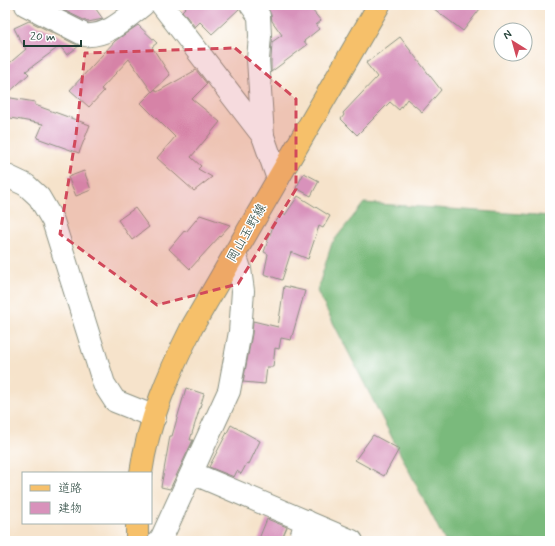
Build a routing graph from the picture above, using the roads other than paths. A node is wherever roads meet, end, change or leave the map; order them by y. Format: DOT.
graph roads {
  1 [pos="26,5"];
  2 [pos="143,5"];
  3 [pos="162,5"];
  4 [pos="251,5"];
  5 [pos="379,5"];
  6 [pos="263,136"];
  7 [pos="5,175"];
  8 [pos="278,179"];
  9 [pos="235,254"];
  10 [pos="155,417"];
  11 [pos="141,472"];
  12 [pos="192,473"];
  13 [pos="137,524"];
  14 [pos="303,531"];
  15 [pos="137,541"];
  16 [pos="159,541"];
  17 [pos="352,541"];
  1 -- 2 [label="street"];
  3 -- 6 [label="street"];
  4 -- 6 [label="street"];
  5 -- 8 [label="main road, 岡山玉野線"];
  6 -- 8 [label="street"];
  7 -- 10 [label="street"];
  8 -- 9 [label="main road, 岡山玉野線"];
  9 -- 10 [label="main road, 岡山玉野線"];
  9 -- 12 [label="street"];
  10 -- 11 [label="main road, 岡山玉野線"];
  12 -- 14 [label="street"];
  12 -- 16 [label="street"];
  13 -- 15 [label="main road"];
  14 -- 17 [label="street"];
}
